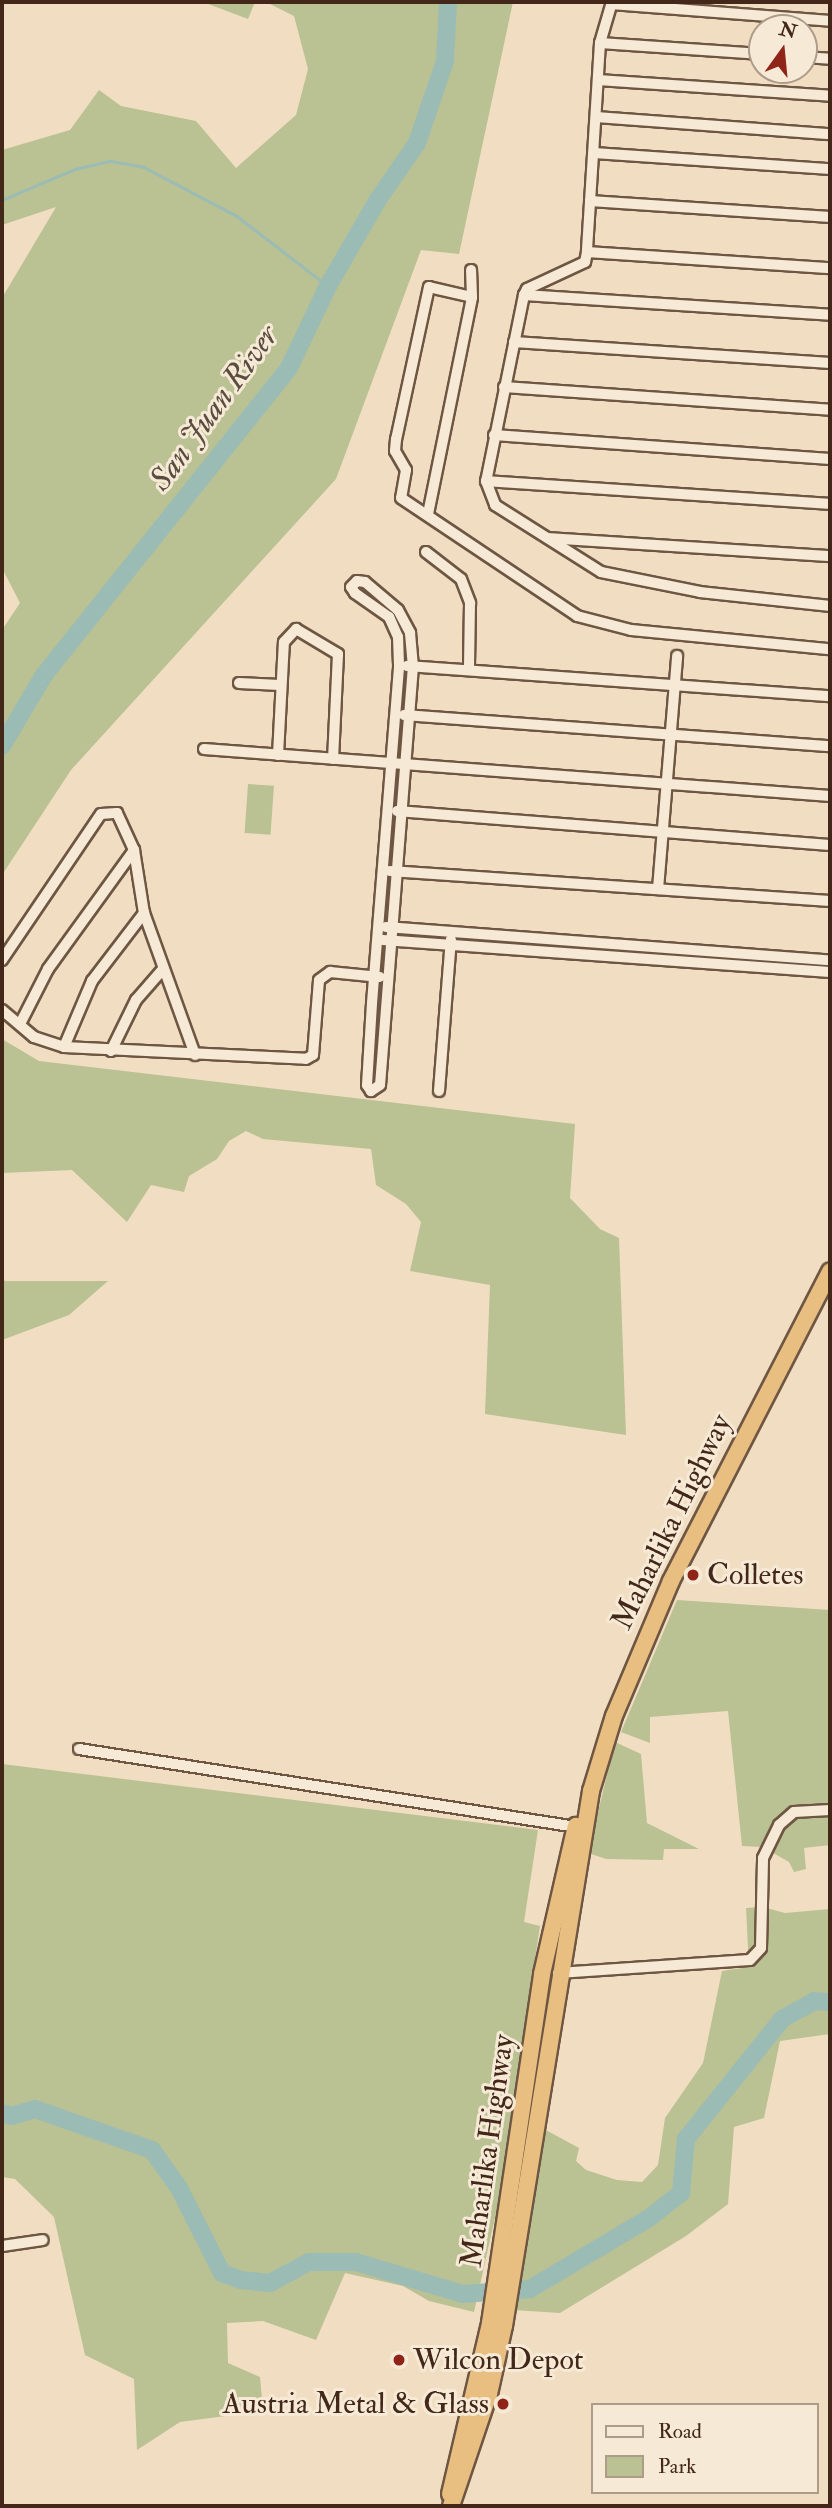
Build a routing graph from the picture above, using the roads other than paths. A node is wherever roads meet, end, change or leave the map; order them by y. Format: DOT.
graph roads {
  1 [pos="611,3"];
  2 [pos="830,22"];
  3 [pos="600,43"];
  4 [pos="748,53"];
  5 [pos="598,80"];
  6 [pos="830,96"];
  7 [pos="596,117"];
  8 [pos="830,134"];
  9 [pos="594,153"];
  10 [pos="830,169"];
  11 [pos="590,201"];
  12 [pos="830,217"];
  13 [pos="587,252"];
  14 [pos="830,268"];
  15 [pos="471,270"];
  16 [pos="524,295"];
  17 [pos="472,298"];
  18 [pos="830,315"];
  19 [pos="514,342"];
  20 [pos="830,363"];
  21 [pos="504,387"];
  22 [pos="830,410"];
  23 [pos="494,435"];
  24 [pos="830,459"];
  25 [pos="486,481"];
  26 [pos="830,504"];
  27 [pos="428,514"];
  28 [pos="546,537"];
  29 [pos="426,552"];
  30 [pos="830,555"];
  31 [pos="830,606"];
  32 [pos="830,649"];
  33 [pos="677,656"];
  34 [pos="400,665"];
  35 [pos="413,666"];
  36 [pos="468,670"];
  37 [pos="239,683"];
  38 [pos="280,684"];
  39 [pos="674,685"];
  40 [pos="830,696"];
  41 [pos="396,715"];
  42 [pos="409,716"];
  43 [pos="670,734"];
  44 [pos="830,746"];
  45 [pos="204,749"];
  46 [pos="278,755"];
  47 [pos="333,759"];
  48 [pos="392,763"];
  49 [pos="405,764"];
  50 [pos="666,784"];
  51 [pos="830,796"];
  52 [pos="388,811"];
  53 [pos="401,812"];
  54 [pos="662,832"];
  55 [pos="830,845"];
  56 [pos="134,850"];
  57 [pos="383,870"];
  58 [pos="396,871"];
  59 [pos="658,889"];
  60 [pos="830,901"];
  61 [pos="144,913"];
  62 [pos="378,926"];
  63 [pos="391,927"];
  64 [pos="377,939"];
  65 [pos="451,939"];
  66 [pos="390,940"];
  67 [pos="2,960"];
  68 [pos="830,960"];
  69 [pos="163,969"];
  70 [pos="830,971"];
  71 [pos="374,977"];
  72 [pos="387,977"];
  73 [pos="2,1010"];
  74 [pos="20,1024"];
  75 [pos="64,1048"];
  76 [pos="111,1051"];
  77 [pos="195,1055"];
  78 [pos="439,1091"];
  79 [pos="830,1272"];
  80 [pos="79,1749"];
  81 [pos="830,1810"];
  82 [pos="580,1827"];
  83 [pos="558,1973"];
  84 [pos="43,2239"];
  85 [pos="2,2246"];
  86 [pos="509,2247"];
  87 [pos="449,2506"];
  1 -- 2 [label="street"];
  1 -- 3 [label="street"];
  3 -- 4 [label="street"];
  3 -- 5 [label="street"];
  5 -- 6 [label="street"];
  5 -- 7 [label="street"];
  7 -- 8 [label="street"];
  7 -- 9 [label="street"];
  9 -- 10 [label="street"];
  9 -- 11 [label="street"];
  11 -- 12 [label="street"];
  11 -- 13 [label="street"];
  13 -- 14 [label="street"];
  13 -- 16 [label="street"];
  15 -- 17 [label="street"];
  16 -- 18 [label="street"];
  16 -- 19 [label="street"];
  17 -- 27 [label="street"];
  17 -- 27 [label="street"];
  19 -- 20 [label="street"];
  19 -- 21 [label="street"];
  21 -- 22 [label="street"];
  21 -- 23 [label="street"];
  23 -- 24 [label="street"];
  23 -- 25 [label="street"];
  25 -- 26 [label="street"];
  25 -- 28 [label="street"];
  27 -- 32 [label="street"];
  28 -- 30 [label="street"];
  28 -- 31 [label="street"];
  29 -- 36 [label="street"];
  33 -- 39 [label="street"];
  34 -- 35 [label="street"];
  34 -- 35 [label="street"];
  34 -- 41 [label="street"];
  35 -- 36 [label="street"];
  35 -- 42 [label="street"];
  36 -- 39 [label="street"];
  37 -- 38 [label="street"];
  38 -- 46 [label="street"];
  38 -- 47 [label="street"];
  39 -- 40 [label="street"];
  39 -- 43 [label="street"];
  41 -- 42 [label="street"];
  41 -- 48 [label="street"];
  42 -- 43 [label="street"];
  42 -- 49 [label="street"];
  43 -- 44 [label="street"];
  43 -- 50 [label="street"];
  45 -- 46 [label="street"];
  46 -- 47 [label="street"];
  47 -- 48 [label="street"];
  48 -- 49 [label="street"];
  48 -- 52 [label="street"];
  49 -- 50 [label="street"];
  49 -- 53 [label="street"];
  50 -- 51 [label="street"];
  50 -- 54 [label="street"];
  52 -- 53 [label="street"];
  52 -- 57 [label="street"];
  53 -- 54 [label="street"];
  53 -- 58 [label="street"];
  54 -- 55 [label="street"];
  54 -- 59 [label="street"];
  56 -- 61 [label="street"];
  56 -- 67 [label="street"];
  56 -- 74 [label="street"];
  57 -- 58 [label="street"];
  57 -- 62 [label="street"];
  58 -- 59 [label="street"];
  58 -- 63 [label="street"];
  59 -- 60 [label="street"];
  61 -- 69 [label="street"];
  61 -- 75 [label="street"];
  62 -- 63 [label="street"];
  62 -- 64 [label="street"];
  63 -- 65 [label="street"];
  63 -- 66 [label="street"];
  64 -- 66 [label="street"];
  64 -- 71 [label="street"];
  65 -- 66 [label="street"];
  65 -- 68 [label="street"];
  65 -- 70 [label="street"];
  65 -- 78 [label="street"];
  66 -- 72 [label="street"];
  69 -- 76 [label="street"];
  69 -- 77 [label="street"];
  71 -- 72 [label="street"];
  71 -- 72 [label="street"];
  71 -- 77 [label="street"];
  73 -- 74 [label="street"];
  74 -- 75 [label="street"];
  75 -- 76 [label="street"];
  76 -- 77 [label="street"];
  79 -- 82 [label="highway, Maharlika Highway"];
  80 -- 82 [label="street"];
  81 -- 83 [label="street"];
  82 -- 83 [label="highway, Maharlika Highway"];
  82 -- 86 [label="highway, Maharlika Highway"];
  83 -- 86 [label="highway, Maharlika Highway"];
  84 -- 85 [label="street"];
  86 -- 87 [label="highway, Maharlika Highway"];
}
